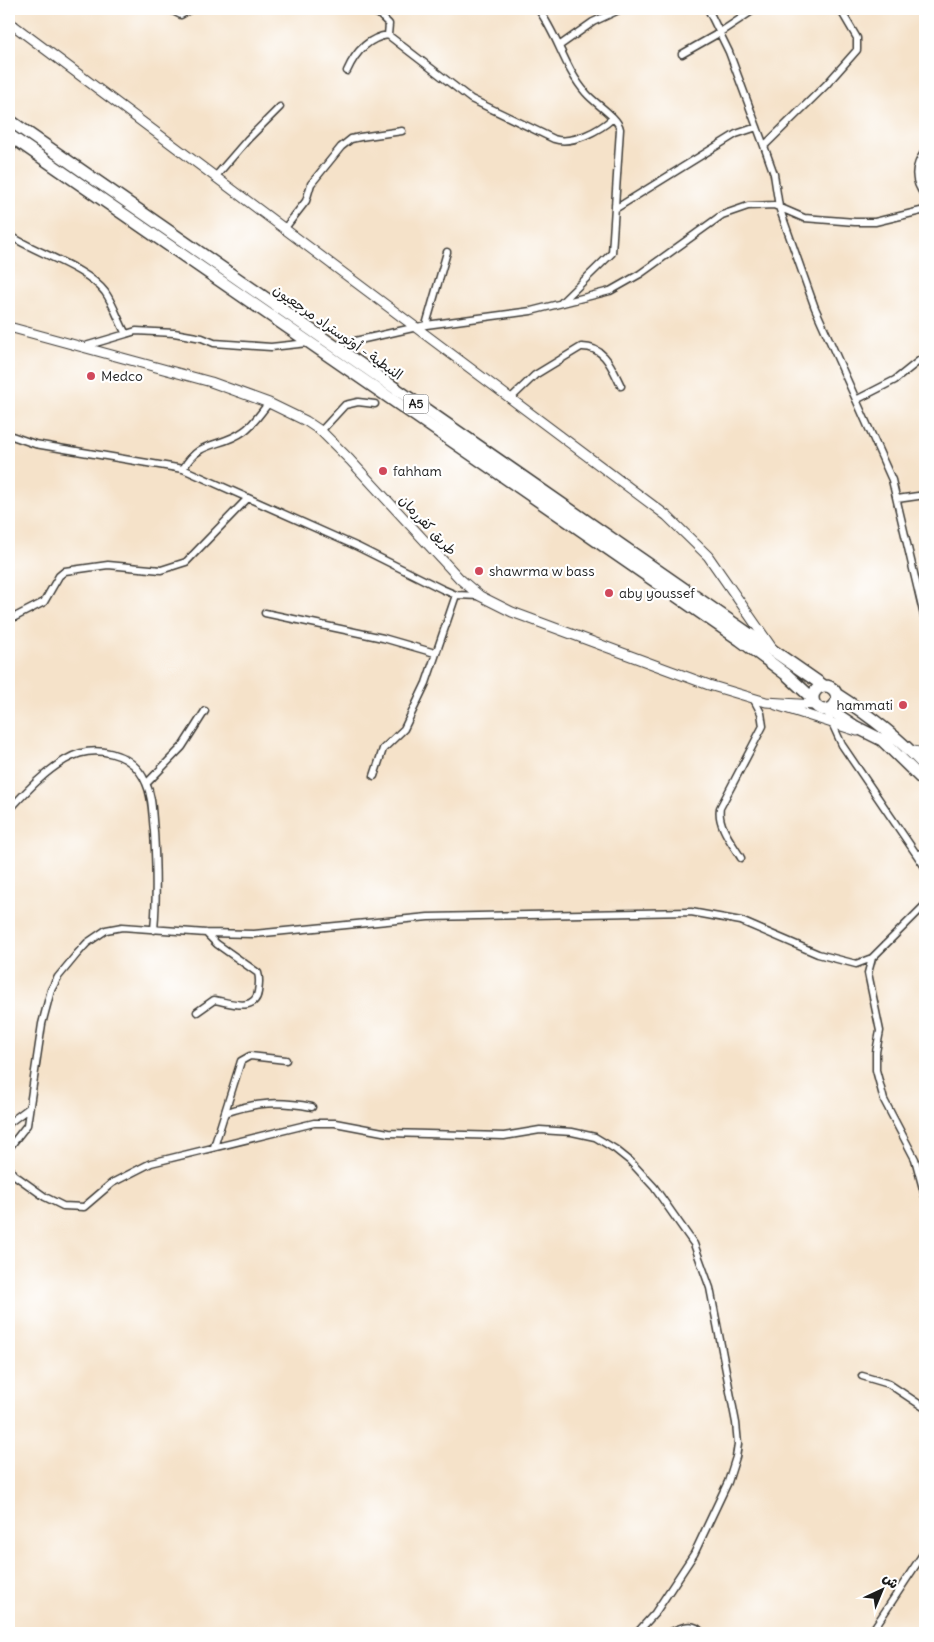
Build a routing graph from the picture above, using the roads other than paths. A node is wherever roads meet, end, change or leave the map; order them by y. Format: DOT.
graph roads {
  1 [pos="169,9"];
  2 [pos="191,9"];
  3 [pos="366,9"];
  4 [pos="538,9"];
  5 [pos="621,9"];
  6 [pos="708,9"];
  7 [pos="755,9"];
  8 [pos="840,9"];
  9 [pos="9,22"];
  10 [pos="719,33"];
  11 [pos="388,35"];
  12 [pos="559,46"];
  13 [pos="682,54"];
  14 [pos="347,71"];
  15 [pos="280,107"];
  16 [pos="613,118"];
  17 [pos="9,120"];
  18 [pos="757,127"];
  19 [pos="402,131"];
  20 [pos="12,137"];
  21 [pos="764,146"];
  22 [pos="925,151"];
  23 [pos="9,156"];
  24 [pos="216,176"];
  25 [pos="925,196"];
  26 [pos="779,206"];
  27 [pos="615,209"];
  28 [pos="925,210"];
  29 [pos="284,228"];
  30 [pos="9,235"];
  31 [pos="447,252"];
  32 [pos="560,304"];
  33 [pos="426,325"];
  34 [pos="9,327"];
  35 [pos="416,329"];
  36 [pos="126,334"];
  37 [pos="312,344"];
  38 [pos="332,346"];
  39 [pos="81,347"];
  40 [pos="925,356"];
  41 [pos="621,386"];
  42 [pos="510,399"];
  43 [pos="856,400"];
  44 [pos="269,402"];
  45 [pos="375,404"];
  46 [pos="321,432"];
  47 [pos="11,436"];
  48 [pos="9,444"];
  49 [pos="183,469"];
  50 [pos="925,495"];
  51 [pos="247,499"];
  52 [pos="897,499"];
  53 [pos="456,595"];
  54 [pos="480,596"];
  55 [pos="265,613"];
  56 [pos="9,620"];
  57 [pos="925,620"];
  58 [pos="773,651"];
  59 [pos="435,653"];
  60 [pos="824,686"];
  61 [pos="836,694"];
  62 [pos="753,698"];
  63 [pos="766,702"];
  64 [pos="821,706"];
  65 [pos="205,712"];
  66 [pos="830,722"];
  67 [pos="871,735"];
  68 [pos="882,740"];
  69 [pos="911,751"];
  70 [pos="925,754"];
  71 [pos="925,766"];
  72 [pos="374,776"];
  73 [pos="925,782"];
  74 [pos="147,783"];
  75 [pos="9,810"];
  76 [pos="918,854"];
  77 [pos="925,854"];
  78 [pos="741,858"];
  79 [pos="925,867"];
  80 [pos="925,904"];
  81 [pos="154,930"];
  82 [pos="206,933"];
  83 [pos="872,958"];
  84 [pos="197,1012"];
  85 [pos="286,1060"];
  86 [pos="30,1108"];
  87 [pos="312,1108"];
  88 [pos="225,1113"];
  89 [pos="9,1123"];
  90 [pos="214,1147"];
  91 [pos="9,1148"];
  92 [pos="9,1168"];
  93 [pos="925,1196"];
  94 [pos="862,1376"];
  95 [pos="925,1408"];
  96 [pos="925,1551"];
  97 [pos="637,1633"];
  98 [pos="669,1633"];
  99 [pos="702,1633"];
  100 [pos="870,1633"];
  1 -- 2 [label="street"];
  3 -- 11 [label="street"];
  4 -- 12 [label="street"];
  5 -- 12 [label="street"];
  6 -- 10 [label="street"];
  7 -- 10 [label="street"];
  8 -- 21 [label="street"];
  9 -- 24 [label="main road"];
  10 -- 13 [label="street"];
  10 -- 18 [label="street"];
  11 -- 14 [label="street"];
  11 -- 16 [label="street"];
  12 -- 16 [label="street"];
  15 -- 24 [label="street"];
  16 -- 27 [label="street"];
  17 -- 38 [label="highway, النبطية - أوتوستراد مرجعيون / A5"];
  18 -- 21 [label="street"];
  18 -- 27 [label="street"];
  19 -- 29 [label="street"];
  20 -- 23 [label="street"];
  20 -- 37 [label="highway, النبطية - أوتوستراد مرجعيون / A5"];
  21 -- 26 [label="street"];
  22 -- 25 [label="street"];
  24 -- 29 [label="main road"];
  26 -- 28 [label="street"];
  26 -- 32 [label="street"];
  26 -- 43 [label="street"];
  27 -- 32 [label="street"];
  29 -- 35 [label="main road"];
  30 -- 36 [label="street"];
  31 -- 33 [label="street"];
  32 -- 33 [label="street"];
  33 -- 35 [label="street"];
  34 -- 39 [label="main road, طريق كفررمان"];
  35 -- 38 [label="street"];
  35 -- 42 [label="main road"];
  36 -- 37 [label="street"];
  36 -- 39 [label="street"];
  37 -- 64 [label="highway, النبطية - أوتوستراد مرجعيون / A5"];
  38 -- 58 [label="highway, النبطية - أوتوستراد مرجعيون / A5"];
  39 -- 44 [label="main road, طريق كفررمان"];
  40 -- 43 [label="street"];
  41 -- 42 [label="street"];
  42 -- 58 [label="main road"];
  43 -- 52 [label="street"];
  44 -- 46 [label="main road, طريق كفررمان"];
  44 -- 49 [label="street"];
  45 -- 46 [label="street"];
  46 -- 54 [label="main road, طريق كفررمان"];
  47 -- 48 [label="street"];
  47 -- 49 [label="street"];
  49 -- 51 [label="street"];
  50 -- 52 [label="street"];
  51 -- 53 [label="street"];
  51 -- 56 [label="street"];
  52 -- 57 [label="street"];
  53 -- 54 [label="street"];
  53 -- 59 [label="street"];
  54 -- 62 [label="main road, طريق كفررمان"];
  55 -- 59 [label="street"];
  58 -- 60 [label="highway, النبطية - أوتوستراد مرجعيون / A5"];
  59 -- 72 [label="street"];
  60 -- 61 [label="highway, A5"];
  60 -- 64 [label="highway"];
  61 -- 64 [label="highway"];
  61 -- 69 [label="highway, A5"];
  62 -- 63 [label="main road, طريق كفررمان"];
  62 -- 78 [label="street"];
  63 -- 64 [label="main road, طريق كفررمان"];
  63 -- 66 [label="main road"];
  64 -- 66 [label="street"];
  64 -- 67 [label="highway, النبطية - أوتوستراد مرجعيون / A5"];
  65 -- 74 [label="street"];
  66 -- 67 [label="main road"];
  66 -- 76 [label="street"];
  67 -- 68 [label="highway, النبطية - أوتوستراد مرجعيون / A5"];
  68 -- 69 [label="main road"];
  68 -- 73 [label="highway, النبطية - أوتوستراد مرجعيون / A5"];
  69 -- 70 [label="main road"];
  69 -- 71 [label="highway, A5"];
  74 -- 75 [label="street"];
  74 -- 81 [label="street"];
  76 -- 77 [label="street"];
  76 -- 79 [label="street"];
  80 -- 83 [label="street"];
  81 -- 82 [label="street"];
  81 -- 86 [label="street"];
  82 -- 83 [label="street"];
  82 -- 84 [label="street"];
  83 -- 93 [label="street"];
  85 -- 88 [label="street"];
  86 -- 89 [label="street"];
  86 -- 91 [label="street"];
  87 -- 88 [label="street"];
  88 -- 90 [label="street"];
  90 -- 92 [label="street"];
  90 -- 97 [label="street"];
  94 -- 95 [label="street"];
  96 -- 100 [label="street"];
  98 -- 99 [label="street"];
}
